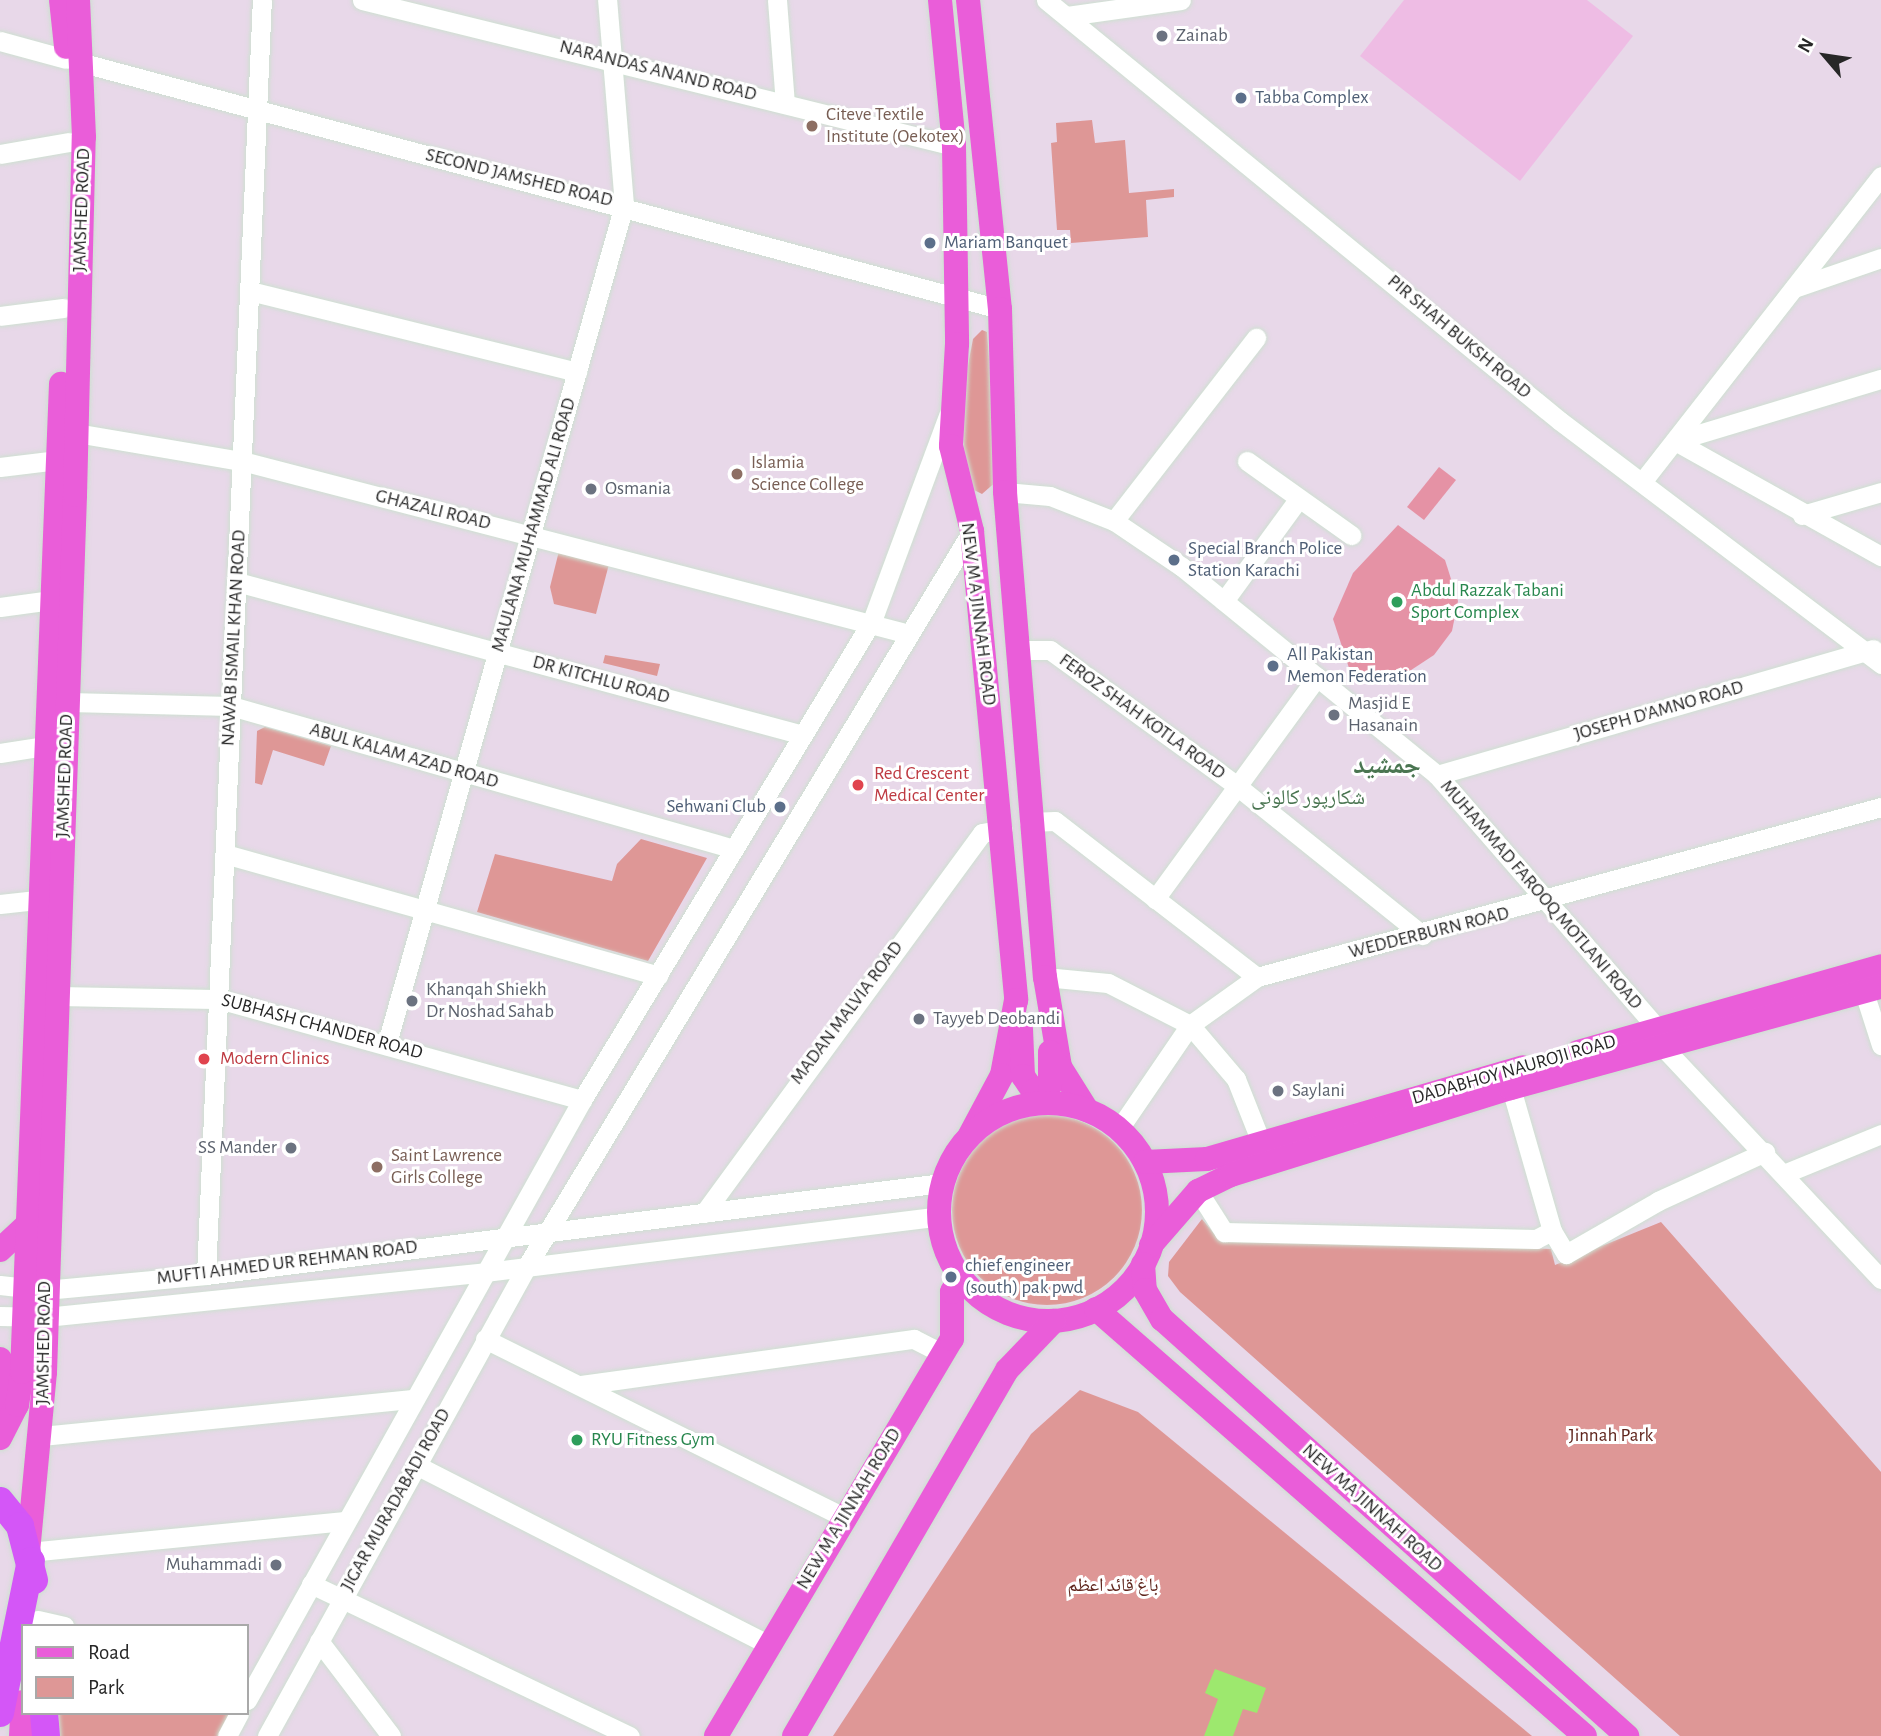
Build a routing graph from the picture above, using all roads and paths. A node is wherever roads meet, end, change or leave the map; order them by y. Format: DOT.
graph roads {
  1 [pos="61,0"];
  2 [pos="78,0"];
  3 [pos="262,0"];
  4 [pos="362,0"];
  5 [pos="607,0"];
  6 [pos="777,0"];
  7 [pos="940,0"];
  8 [pos="968,0"];
  9 [pos="1046,0"];
  10 [pos="1181,0"];
  11 [pos="1067,16"];
  12 [pos="0,41"];
  13 [pos="615,60"];
  14 [pos="75,61"];
  15 [pos="785,103"];
  16 [pos="257,111"];
  17 [pos="69,142"];
  18 [pos="954,146"];
  19 [pos="0,154"];
  20 [pos="1881,176"];
  21 [pos="624,205"];
  22 [pos="1881,258"];
  23 [pos="1794,288"];
  24 [pos="250,291"];
  25 [pos="954,297"];
  26 [pos="63,308"];
  27 [pos="1000,309"];
  28 [pos="0,316"];
  29 [pos="1256,338"];
  30 [pos="577,372"];
  31 [pos="1881,379"];
  32 [pos="950,412"];
  33 [pos="76,433"];
  34 [pos="1675,441"];
  35 [pos="58,460"];
  36 [pos="242,461"];
  37 [pos="1247,461"];
  38 [pos="0,467"];
  39 [pos="1642,482"];
  40 [pos="1005,492"];
  41 [pos="1881,492"];
  42 [pos="1297,500"];
  43 [pos="1802,515"];
  44 [pos="1114,521"];
  45 [pos="972,531"];
  46 [pos="531,535"];
  47 [pos="1351,535"];
  48 [pos="1881,556"];
  49 [pos="237,582"];
  50 [pos="52,600"];
  51 [pos="1224,601"];
  52 [pos="0,607"];
  53 [pos="872,621"];
  54 [pos="909,634"];
  55 [pos="1019,650"];
  56 [pos="498,652"];
  57 [pos="1876,654"];
  58 [pos="1317,677"];
  59 [pos="68,702"];
  60 [pos="231,706"];
  61 [pos="803,736"];
  62 [pos="45,746"];
  63 [pos="0,753"];
  64 [pos="464,773"];
  65 [pos="1437,775"];
  66 [pos="1237,786"];
  67 [pos="1881,807"];
  68 [pos="1029,822"];
  69 [pos="1003,829"];
  70 [pos="734,849"];
  71 [pos="225,854"];
  72 [pos="49,899"];
  73 [pos="1155,899"];
  74 [pos="1548,902"];
  75 [pos="0,904"];
  76 [pos="426,907"];
  77 [pos="1422,935"];
  78 [pos="1881,966"];
  79 [pos="658,976"];
  80 [pos="1045,977"];
  81 [pos="1257,977"];
  82 [pos="1873,990"];
  83 [pos="55,996"];
  84 [pos="218,999"];
  85 [pos="1016,1017"];
  86 [pos="1190,1025"];
  87 [pos="1660,1038"];
  88 [pos="1052,1041"];
  89 [pos="387,1043"];
  90 [pos="1881,1045"];
  91 [pos="1511,1088"];
  92 [pos="582,1100"];
  93 [pos="1087,1110"];
  94 [pos="1119,1129"];
  95 [pos="1881,1134"];
  96 [pos="970,1136"];
  97 [pos="1261,1142"];
  98 [pos="1765,1152"];
  99 [pos="1145,1162"];
  100 [pos="1786,1173"];
  101 [pos="943,1183"];
  102 [pos="1198,1191"];
  103 [pos="704,1213"];
  104 [pos="939,1216"];
  105 [pos="27,1224"];
  106 [pos="548,1230"];
  107 [pos="1552,1231"];
  108 [pos="505,1234"];
  109 [pos="0,1251"];
  110 [pos="1147,1254"];
  111 [pos="527,1266"];
  112 [pos="486,1272"];
  113 [pos="206,1275"];
  114 [pos="960,1277"];
  115 [pos="1881,1279"];
  116 [pos="0,1285"];
  117 [pos="35,1289"];
  118 [pos="1096,1310"];
  119 [pos="23,1317"];
  120 [pos="1054,1321"];
  121 [pos="485,1339"];
  122 [pos="943,1354"];
  123 [pos="0,1359"];
  124 [pos="581,1385"];
  125 [pos="413,1399"];
  126 [pos="4,1432"];
  127 [pos="41,1436"];
  128 [pos="416,1465"];
  129 [pos="0,1501"];
  130 [pos="844,1517"];
  131 [pos="345,1521"];
  132 [pos="30,1556"];
  133 [pos="311,1584"];
  134 [pos="341,1600"];
  135 [pos="42,1624"];
  136 [pos="319,1641"];
  137 [pos="769,1645"];
  138 [pos="1510,1671"];
  139 [pos="253,1674"];
  140 [pos="248,1696"];
  141 [pos="0,1713"];
  142 [pos="22,1715"];
  143 [pos="44,1715"];
  144 [pos="238,1715"];
  145 [pos="21,1736"];
  146 [pos="46,1736"];
  147 [pos="227,1736"];
  148 [pos="267,1736"];
  149 [pos="391,1736"];
  150 [pos="630,1736"];
  151 [pos="716,1736"];
  152 [pos="794,1736"];
  153 [pos="1570,1736"];
  154 [pos="1585,1736"];
  155 [pos="1627,1736"];
  1 -- 14 [label="main road, JAMSHED ROAD"];
  2 -- 14 [label="main road, JAMSHED ROAD"];
  3 -- 16 [label="street, NAWAB ISMAIL KHAN ROAD"];
  4 -- 13 [label="street, NARANDAS ANAND ROAD"];
  5 -- 13 [label="street, MAULANA MUHAMMAD ALI ROAD"];
  6 -- 15 [label="street"];
  7 -- 18 [label="main road, NEW M A JINNAH ROAD"];
  8 -- 27 [label="main road, NEW M A JINNAH ROAD"];
  9 -- 11 [label="street, PIR SHAH BUKSH ROAD"];
  10 -- 11 [label="street"];
  11 -- 39 [label="street, PIR SHAH BUKSH ROAD"];
  12 -- 14 [label="street, SECOND JAMSHED ROAD"];
  13 -- 15 [label="street, NARANDAS ANAND ROAD"];
  13 -- 21 [label="street, MAULANA MUHAMMAD ALI ROAD"];
  14 -- 16 [label="street, SECOND JAMSHED ROAD"];
  14 -- 17 [label="main road, JAMSHED ROAD"];
  14 -- 33 [label="main road, JAMSHED ROAD"];
  15 -- 18 [label="street, NARANDAS ANAND ROAD"];
  16 -- 21 [label="street, SECOND JAMSHED ROAD"];
  16 -- 24 [label="street, NAWAB ISMAIL KHAN ROAD"];
  17 -- 19 [label="street"];
  17 -- 26 [label="main road, JAMSHED ROAD"];
  18 -- 25 [label="main road, NEW M A JINNAH ROAD"];
  20 -- 23 [label="street"];
  21 -- 25 [label="street, SECOND JAMSHED ROAD"];
  21 -- 30 [label="street, MAULANA MUHAMMAD ALI ROAD"];
  22 -- 23 [label="street"];
  23 -- 34 [label="street"];
  24 -- 30 [label="street"];
  24 -- 36 [label="street, NAWAB ISMAIL KHAN ROAD"];
  25 -- 27 [label="street, SECOND JAMSHED ROAD"];
  25 -- 32 [label="main road, NEW M A JINNAH ROAD"];
  26 -- 28 [label="street"];
  26 -- 35 [label="main road, JAMSHED ROAD"];
  27 -- 40 [label="main road, NEW M A JINNAH ROAD"];
  29 -- 44 [label="street"];
  30 -- 46 [label="street, MAULANA MUHAMMAD ALI ROAD"];
  31 -- 34 [label="street"];
  32 -- 45 [label="main road, NEW M A JINNAH ROAD"];
  32 -- 53 [label="street, JIGAR MURADABADI ROAD"];
  33 -- 36 [label="street, GHAZALI ROAD"];
  33 -- 59 [label="main road, JAMSHED ROAD"];
  34 -- 39 [label="street"];
  34 -- 43 [label="street"];
  35 -- 38 [label="street"];
  35 -- 50 [label="main road, JAMSHED ROAD"];
  36 -- 46 [label="street, GHAZALI ROAD"];
  36 -- 49 [label="street, NAWAB ISMAIL KHAN ROAD"];
  37 -- 42 [label="street"];
  39 -- 57 [label="street, PIR SHAH BUKSH ROAD"];
  40 -- 44 [label="street, MUHAMMAD FAROOQ MOTLANI ROAD"];
  40 -- 55 [label="main road, NEW M A JINNAH ROAD"];
  41 -- 43 [label="street"];
  42 -- 47 [label="street"];
  42 -- 51 [label="street"];
  43 -- 48 [label="street"];
  44 -- 51 [label="street, MUHAMMAD FAROOQ MOTLANI ROAD"];
  45 -- 54 [label="street, JIGAR MURADABADI ROAD"];
  45 -- 69 [label="main road, NEW M A JINNAH ROAD"];
  46 -- 53 [label="street, GHAZALI ROAD"];
  46 -- 56 [label="street, MAULANA MUHAMMAD ALI ROAD"];
  49 -- 56 [label="street, DR KITCHLU ROAD"];
  49 -- 60 [label="street, NAWAB ISMAIL KHAN ROAD"];
  50 -- 52 [label="street"];
  50 -- 62 [label="main road, JAMSHED ROAD"];
  51 -- 58 [label="street, MUHAMMAD FAROOQ MOTLANI ROAD"];
  53 -- 54 [label="street, GHAZALI ROAD"];
  53 -- 61 [label="street, JIGAR MURADABADI ROAD"];
  54 -- 106 [label="street, JIGAR MURADABADI ROAD"];
  55 -- 66 [label="street, FEROZ SHAH KOTLA ROAD"];
  55 -- 68 [label="main road, NEW M A JINNAH ROAD"];
  56 -- 61 [label="street, DR KITCHLU ROAD"];
  56 -- 64 [label="street, MAULANA MUHAMMAD ALI ROAD"];
  57 -- 65 [label="street, JOSEPH D'AMNO ROAD"];
  58 -- 65 [label="street, MUHAMMAD FAROOQ MOTLANI ROAD"];
  58 -- 66 [label="street"];
  59 -- 60 [label="street, ABUL KALAM AZAD ROAD"];
  59 -- 72 [label="main road, JAMSHED ROAD"];
  60 -- 64 [label="street, ABUL KALAM AZAD ROAD"];
  60 -- 71 [label="street, NAWAB ISMAIL KHAN ROAD"];
  61 -- 70 [label="street, JIGAR MURADABADI ROAD"];
  62 -- 63 [label="street"];
  62 -- 72 [label="main road, JAMSHED ROAD"];
  64 -- 70 [label="street, ABUL KALAM AZAD ROAD"];
  64 -- 76 [label="street, MAULANA MUHAMMAD ALI ROAD"];
  65 -- 74 [label="street, MUHAMMAD FAROOQ MOTLANI ROAD"];
  66 -- 73 [label="street"];
  66 -- 77 [label="street, FEROZ SHAH KOTLA ROAD"];
  67 -- 74 [label="street, WEDDERBURN ROAD"];
  68 -- 73 [label="street"];
  68 -- 80 [label="main road, NEW M A JINNAH ROAD"];
  69 -- 85 [label="main road, NEW M A JINNAH ROAD"];
  69 -- 103 [label="street, MADAN MALVIA ROAD"];
  70 -- 79 [label="street, JIGAR MURADABADI ROAD"];
  71 -- 76 [label="street"];
  71 -- 84 [label="street, NAWAB ISMAIL KHAN ROAD"];
  72 -- 75 [label="street"];
  72 -- 83 [label="main road, JAMSHED ROAD"];
  72 -- 105 [label="main road, JAMSHED ROAD"];
  73 -- 81 [label="street"];
  74 -- 77 [label="street, WEDDERBURN ROAD"];
  74 -- 87 [label="street, MUHAMMAD FAROOQ MOTLANI ROAD"];
  76 -- 79 [label="street"];
  76 -- 89 [label="street, MAULANA MUHAMMAD ALI ROAD"];
  77 -- 81 [label="street, WEDDERBURN ROAD"];
  78 -- 87 [label="main road, DADABHOY NAUROJI ROAD"];
  79 -- 92 [label="street, JIGAR MURADABADI ROAD"];
  80 -- 86 [label="street"];
  80 -- 88 [label="main road, NEW M A JINNAH ROAD"];
  81 -- 86 [label="street, WEDDERBURN ROAD"];
  82 -- 87 [label="main road"];
  82 -- 90 [label="street"];
  83 -- 84 [label="street, SUBHASH CHANDER ROAD"];
  83 -- 117 [label="main road, JAMSHED ROAD"];
  84 -- 89 [label="street, SUBHASH CHANDER ROAD"];
  84 -- 113 [label="street, NAWAB ISMAIL KHAN ROAD"];
  85 -- 88 [label="main road"];
  85 -- 96 [label="main road, NEW M A JINNAH ROAD"];
  86 -- 94 [label="street, WEDDERBURN ROAD"];
  86 -- 97 [label="street"];
  87 -- 91 [label="main road"];
  87 -- 97 [label="main road, DADABHOY NAUROJI ROAD"];
  87 -- 98 [label="street, MUHAMMAD FAROOQ MOTLANI ROAD"];
  88 -- 93 [label="main road, NEW M A JINNAH ROAD"];
  89 -- 92 [label="street, SUBHASH CHANDER ROAD"];
  91 -- 102 [label="main road"];
  91 -- 107 [label="street"];
  92 -- 108 [label="street, JIGAR MURADABADI ROAD"];
  93 -- 94 [label="main road"];
  93 -- 96 [label="main road"];
  94 -- 99 [label="main road"];
  95 -- 100 [label="street"];
  96 -- 101 [label="main road"];
  97 -- 99 [label="main road, DADABHOY NAUROJI ROAD"];
  98 -- 100 [label="street, MUHAMMAD FAROOQ MOTLANI ROAD"];
  98 -- 107 [label="street"];
  99 -- 110 [label="main road"];
  100 -- 115 [label="street, MUHAMMAD FAROOQ MOTLANI ROAD"];
  101 -- 103 [label="street, MUFTI AHMED UR REHMAN ROAD"];
  101 -- 104 [label="main road"];
  102 -- 107 [label="street"];
  102 -- 110 [label="main road"];
  103 -- 106 [label="street, MUFTI AHMED UR REHMAN ROAD"];
  104 -- 111 [label="street, MUFTI AHMED UR REHMAN ROAD"];
  104 -- 114 [label="main road"];
  105 -- 109 [label="main road"];
  105 -- 117 [label="main road, JAMSHED ROAD"];
  106 -- 108 [label="street, MUFTI AHMED UR REHMAN ROAD"];
  106 -- 111 [label="street, JIGAR MURADABADI ROAD"];
  108 -- 112 [label="street, JIGAR MURADABADI ROAD"];
  108 -- 113 [label="street, MUFTI AHMED UR REHMAN ROAD"];
  110 -- 118 [label="main road"];
  110 -- 155 [label="main road, NEW MA JINNAH ROAD"];
  111 -- 112 [label="street, MUFTI AHMED UR REHMAN ROAD"];
  111 -- 121 [label="street, JIGAR MURADABADI ROAD"];
  112 -- 119 [label="street, MUFTI AHMED UR REHMAN ROAD"];
  112 -- 125 [label="street, JIGAR MURADABADI ROAD"];
  113 -- 117 [label="street, MUFTI AHMED UR REHMAN ROAD"];
  114 -- 120 [label="main road"];
  114 -- 122 [label="main road, NEW M A JINNAH ROAD"];
  116 -- 117 [label="street, MUFTI AHMED UR REHMAN ROAD"];
  117 -- 119 [label="main road, JAMSHED ROAD"];
  118 -- 120 [label="main road"];
  118 -- 138 [label="main road"];
  119 -- 126 [label="main road, JAMSHED ROAD"];
  119 -- 127 [label="main road, JAMSHED ROAD"];
  120 -- 152 [label="main road"];
  121 -- 124 [label="street"];
  121 -- 128 [label="street, JIGAR MURADABADI ROAD"];
  122 -- 124 [label="street"];
  122 -- 130 [label="main road, NEW M A JINNAH ROAD"];
  123 -- 126 [label="main road"];
  124 -- 130 [label="street"];
  125 -- 127 [label="street"];
  125 -- 131 [label="street, JIGAR MURADABADI ROAD"];
  127 -- 132 [label="main road, JAMSHED ROAD"];
  128 -- 134 [label="street, JIGAR MURADABADI ROAD"];
  128 -- 137 [label="street"];
  129 -- 132 [label="highway"];
  130 -- 137 [label="main road, NEW M A JINNAH ROAD"];
  131 -- 132 [label="street"];
  131 -- 133 [label="street, JIGAR MURADABADI ROAD"];
  132 -- 135 [label="highway"];
  132 -- 141 [label="highway"];
  133 -- 134 [label="street"];
  133 -- 139 [label="street, JIGAR MURADABADI ROAD"];
  134 -- 136 [label="street, JIGAR MURADABADI ROAD"];
  134 -- 150 [label="street"];
  136 -- 148 [label="street, JIGAR MURADABADI ROAD"];
  136 -- 149 [label="street"];
  137 -- 151 [label="main road, NEW M A JINNAH ROAD"];
  138 -- 153 [label="main road"];
  138 -- 154 [label="main road"];
  139 -- 140 [label="street, JIGAR MURADABADI ROAD"];
  142 -- 145 [label="main road"];
  143 -- 146 [label="highway"];
  144 -- 147 [label="street"];
}
